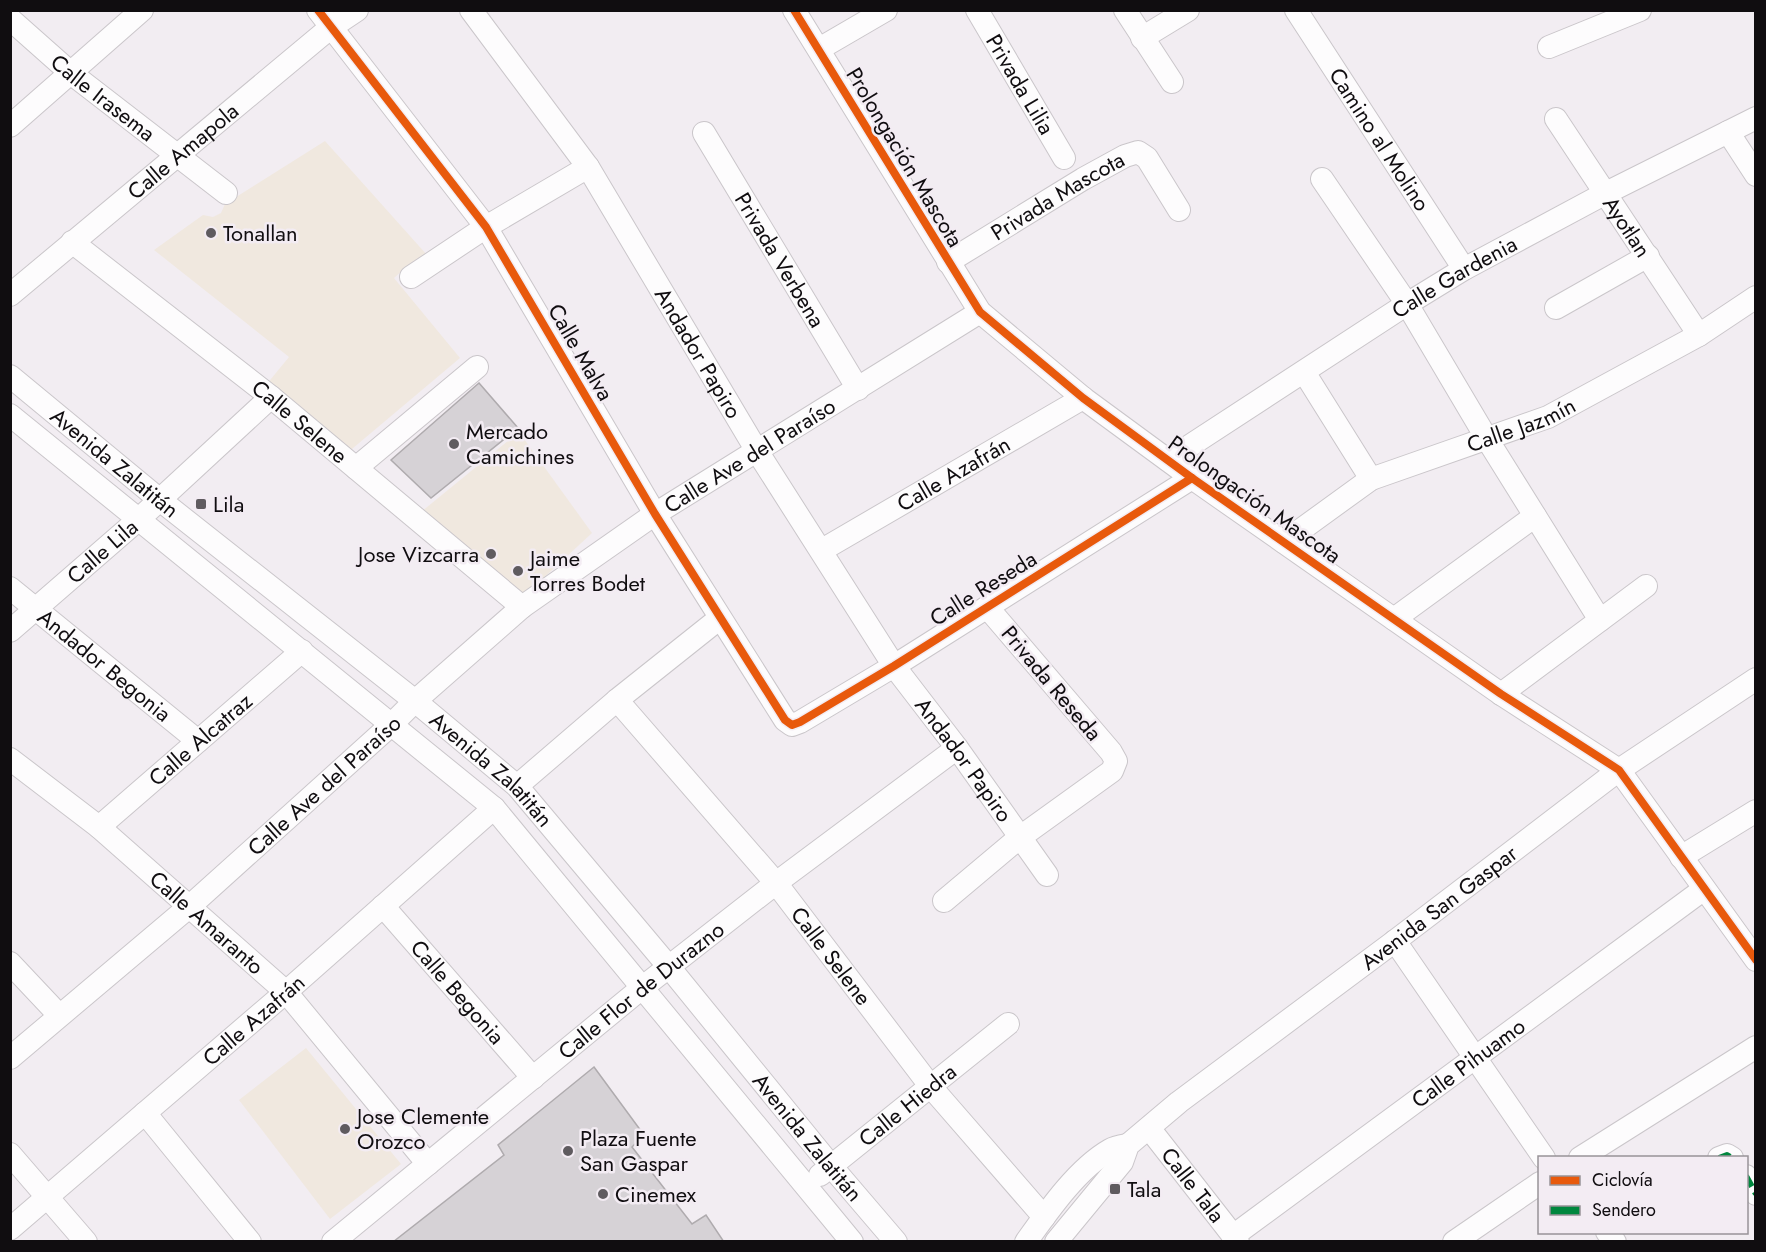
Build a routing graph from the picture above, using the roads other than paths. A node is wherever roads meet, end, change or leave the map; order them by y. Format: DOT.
graph roads {
  1 [pos="142,10"];
  2 [pos="357,10"];
  3 [pos="471,10"];
  4 [pos="794,10"];
  5 [pos="886,10"];
  6 [pos="977,10"];
  7 [pos="1125,10"];
  8 [pos="1188,10"];
  9 [pos="1296,10"];
  10 [pos="1640,10"];
  11 [pos="10,19"];
  12 [pos="324,19"];
  13 [pos="1142,38"];
  14 [pos="1549,47"];
  15 [pos="819,49"];
  16 [pos="72,74"];
  17 [pos="1172,82"];
  18 [pos="1755,118"];
  19 [pos="1556,119"];
  20 [pos="10,126"];
  21 [pos="1728,132"];
  22 [pos="704,133"];
  23 [pos="177,154"];
  24 [pos="1064,158"];
  25 [pos="588,167"];
  26 [pos="1755,175"];
  27 [pos="1322,179"];
  28 [pos="226,192"];
  29 [pos="1604,194"];
  30 [pos="1179,210"];
  31 [pos="486,227"];
  32 [pos="72,242"];
  33 [pos="1648,256"];
  34 [pos="948,262"];
  35 [pos="1464,269"];
  36 [pos="411,277"];
  37 [pos="10,295"];
  38 [pos="1755,297"];
  39 [pos="1407,304"];
  40 [pos="1556,308"];
  41 [pos="980,312"];
  42 [pos="1699,334"];
  43 [pos="477,367"];
  44 [pos="1304,372"];
  45 [pos="10,376"];
  46 [pos="858,389"];
  47 [pos="271,397"];
  48 [pos="1083,398"];
  49 [pos="10,415"];
  50 [pos="1487,439"];
  51 [pos="757,451"];
  52 [pos="1168,460"];
  53 [pos="356,468"];
  54 [pos="1192,478"];
  55 [pos="1371,479"];
  56 [pos="160,500"];
  57 [pos="655,514"];
  58 [pos="1535,516"];
  59 [pos="139,519"];
  60 [pos="1284,542"];
  61 [pos="822,550"];
  62 [pos="1646,586"];
  63 [pos="10,588"];
  64 [pos="987,607"];
  65 [pos="522,608"];
  66 [pos="36,609"];
  67 [pos="720,618"];
  68 [pos="1394,619"];
  69 [pos="1600,620"];
  70 [pos="10,631"];
  71 [pos="302,651"];
  72 [pos="894,666"];
  73 [pos="1755,680"];
  74 [pos="1501,694"];
  75 [pos="617,700"];
  76 [pos="416,701"];
  77 [pos="392,724"];
  78 [pos="792,725"];
  79 [pos="198,741"];
  80 [pos="957,748"];
  81 [pos="10,759"];
  82 [pos="1619,770"];
  83 [pos="517,786"];
  84 [pos="494,808"];
  85 [pos="1755,811"];
  86 [pos="99,827"];
  87 [pos="1019,838"];
  88 [pos="1681,857"];
  89 [pos="1047,875"];
  90 [pos="776,883"];
  91 [pos="1704,889"];
  92 [pos="944,901"];
  93 [pos="190,906"];
  94 [pos="383,906"];
  95 [pos="1395,941"];
  96 [pos="1755,958"];
  97 [pos="10,963"];
  98 [pos="669,967"];
  99 [pos="643,987"];
  100 [pos="286,992"];
  101 [pos="59,1015"];
  102 [pos="1008,1024"];
  103 [pos="1755,1047"];
  104 [pos="10,1058"];
  105 [pos="1475,1058"];
  106 [pos="533,1078"];
  107 [pos="932,1087"];
  108 [pos="145,1113"];
  109 [pos="1149,1128"];
  110 [pos="1128,1145"];
  111 [pos="10,1154"];
  112 [pos="1543,1156"];
  113 [pos="1583,1156"];
  114 [pos="429,1164"];
  115 [pos="831,1166"];
  116 [pos="1748,1180"];
  117 [pos="1538,1184"];
  118 [pos="807,1186"];
  119 [pos="1755,1194"];
  120 [pos="48,1197"];
  121 [pos="1044,1217"];
  122 [pos="10,1229"];
  123 [pos="1236,1239"];
  124 [pos="86,1242"];
  125 [pos="250,1242"];
  126 [pos="333,1242"];
  127 [pos="852,1242"];
  128 [pos="896,1242"];
  129 [pos="1026,1242"];
  130 [pos="1056,1242"];
  131 [pos="1454,1242"];
  1 -- 16 [label="street"];
  2 -- 12 [label="street, Calle Amapola"];
  3 -- 25 [label="street, Andador Papiro"];
  4 -- 15 [label="street, Prolongación Mascota"];
  5 -- 15 [label="street"];
  6 -- 24 [label="street, Privada Lilia"];
  7 -- 13 [label="street"];
  8 -- 13 [label="street"];
  9 -- 35 [label="street, Camino al Molino"];
  10 -- 14 [label="street"];
  11 -- 16 [label="street, Calle Irasema"];
  12 -- 23 [label="street, Calle Amapola"];
  12 -- 31 [label="street, Calle Malva"];
  13 -- 17 [label="street"];
  15 -- 34 [label="street, Prolongación Mascota"];
  16 -- 20 [label="street"];
  16 -- 23 [label="street, Calle Irasema"];
  18 -- 21 [label="street, Calle Gardenia"];
  19 -- 29 [label="street, Ayotlan"];
  21 -- 26 [label="street"];
  21 -- 29 [label="street, Calle Gardenia"];
  22 -- 46 [label="street, Privada Verbena"];
  23 -- 28 [label="street, Calle Irasema"];
  23 -- 32 [label="street, Calle Amapola"];
  25 -- 31 [label="street"];
  25 -- 51 [label="street, Andador Papiro"];
  27 -- 39 [label="street"];
  29 -- 33 [label="street, Ayotlan"];
  29 -- 35 [label="street, Calle Gardenia"];
  30 -- 34 [label="street, Privada Mascota"];
  31 -- 36 [label="street"];
  31 -- 57 [label="street, Calle Malva"];
  32 -- 37 [label="street, Calle Amapola"];
  32 -- 47 [label="street, Calle Selene"];
  33 -- 40 [label="street"];
  33 -- 42 [label="street, Ayotlan"];
  34 -- 41 [label="street, Prolongación Mascota"];
  35 -- 39 [label="street, Calle Gardenia"];
  38 -- 42 [label="street, Calle Jazmín"];
  39 -- 44 [label="street, Calle Gardenia"];
  39 -- 50 [label="street"];
  41 -- 46 [label="street, Calle Ave del Paraíso"];
  41 -- 48 [label="street, Prolongación Mascota"];
  42 -- 50 [label="street, Calle Jazmín"];
  43 -- 53 [label="street"];
  44 -- 52 [label="street, Calle Gardenia"];
  44 -- 55 [label="street"];
  45 -- 56 [label="street, Avenida Zalatitán"];
  46 -- 51 [label="street, Calle Ave del Paraíso"];
  47 -- 53 [label="street, Calle Selene"];
  47 -- 56 [label="street, Calle Lila"];
  48 -- 52 [label="street, Prolongación Mascota"];
  48 -- 61 [label="street, Calle Azafrán"];
  49 -- 59 [label="street, Avenida Zalatitán"];
  50 -- 55 [label="street, Calle Jazmín"];
  50 -- 58 [label="street"];
  51 -- 57 [label="street, Calle Ave del Paraíso"];
  51 -- 61 [label="street, Andador Papiro"];
  52 -- 54 [label="street, Prolongación Mascota"];
  53 -- 65 [label="street, Calle Selene"];
  54 -- 60 [label="street, Prolongación Mascota"];
  54 -- 64 [label="street, Calle Reseda"];
  55 -- 60 [label="street, Calle Jazmín"];
  56 -- 59 [label="street, Calle Lila"];
  56 -- 76 [label="street, Avenida Zalatitán"];
  57 -- 65 [label="street, Calle Ave del Paraíso"];
  57 -- 67 [label="street, Calle Malva"];
  58 -- 68 [label="street"];
  58 -- 69 [label="street"];
  59 -- 66 [label="street, Calle Lila"];
  59 -- 71 [label="street, Avenida Zalatitán"];
  60 -- 68 [label="street, Prolongación Mascota"];
  61 -- 72 [label="street, Andador Papiro"];
  62 -- 69 [label="street"];
  63 -- 66 [label="street, Andador Begonia"];
  64 -- 72 [label="street, Calle Reseda"];
  64 -- 87 [label="street, Privada Reseda"];
  65 -- 76 [label="street, Calle Ave del Paraíso"];
  66 -- 70 [label="street, Calle Lila"];
  66 -- 79 [label="street, Andador Begonia"];
  67 -- 75 [label="street"];
  67 -- 78 [label="street, Calle Malva"];
  68 -- 74 [label="street, Prolongación Mascota"];
  69 -- 74 [label="street"];
  71 -- 77 [label="street, Avenida Zalatitán"];
  71 -- 79 [label="street, Calle Alcatraz"];
  72 -- 78 [label="street, Calle Reseda"];
  72 -- 80 [label="street, Andador Papiro"];
  73 -- 82 [label="street, Avenida San Gaspar"];
  74 -- 82 [label="street, Prolongación Mascota"];
  75 -- 83 [label="street"];
  75 -- 90 [label="street, Calle Selene"];
  76 -- 77 [label="street, Calle Ave del Paraíso"];
  76 -- 83 [label="street, Avenida Zalatitán"];
  77 -- 84 [label="street, Avenida Zalatitán"];
  77 -- 93 [label="street, Calle Ave del Paraíso"];
  79 -- 86 [label="street, Calle Alcatraz"];
  80 -- 87 [label="street, Andador Papiro"];
  80 -- 90 [label="street, Calle Flor de Durazno"];
  81 -- 86 [label="street, Calle Amaranto"];
  82 -- 88 [label="street, Prolongación Mascota"];
  82 -- 95 [label="street, Avenida San Gaspar"];
  83 -- 98 [label="street, Avenida Zalatitán"];
  84 -- 94 [label="street, Calle Azafrán"];
  84 -- 99 [label="street, Avenida Zalatitán"];
  85 -- 88 [label="street"];
  86 -- 93 [label="street, Calle Amaranto"];
  87 -- 89 [label="street, Andador Papiro"];
  87 -- 92 [label="street"];
  88 -- 91 [label="street, Prolongación Mascota"];
  90 -- 98 [label="street, Calle Flor de Durazno"];
  90 -- 107 [label="street, Calle Selene"];
  91 -- 96 [label="street, Prolongación Mascota"];
  91 -- 105 [label="street, Calle Pihuamo"];
  93 -- 100 [label="street, Calle Amaranto"];
  93 -- 101 [label="street, Calle Ave del Paraíso"];
  94 -- 100 [label="street, Calle Azafrán"];
  94 -- 106 [label="street, Calle Begonia"];
  95 -- 105 [label="street"];
  95 -- 109 [label="street, Avenida San Gaspar"];
  97 -- 101 [label="street"];
  98 -- 99 [label="street, Calle Flor de Durazno"];
  98 -- 115 [label="street, Avenida Zalatitán"];
  99 -- 106 [label="street, Calle Flor de Durazno"];
  99 -- 118 [label="street, Avenida Zalatitán"];
  100 -- 108 [label="street, Calle Azafrán"];
  100 -- 114 [label="street, Calle Amaranto"];
  101 -- 104 [label="street, Calle Ave del Paraíso"];
  102 -- 107 [label="street, Calle Hiedra"];
  103 -- 113 [label="street"];
  105 -- 112 [label="street"];
  105 -- 123 [label="street, Calle Pihuamo"];
  106 -- 114 [label="street, Calle Flor de Durazno"];
  107 -- 115 [label="street, Calle Hiedra"];
  107 -- 121 [label="street, Calle Selene"];
  108 -- 120 [label="street, Calle Azafrán"];
  108 -- 125 [label="street"];
  109 -- 110 [label="street, Avenida San Gaspar"];
  109 -- 123 [label="street, Calle Tala"];
  110 -- 121 [label="street, Avenida San Gaspar"];
  110 -- 130 [label="street, Avenida San Gaspar"];
  111 -- 120 [label="street"];
  114 -- 126 [label="street, Calle Flor de Durazno"];
  115 -- 118 [label="street, Calle Hiedra"];
  115 -- 128 [label="street, Avenida Zalatitán"];
  116 -- 119 [label="street"];
  117 -- 131 [label="street"];
  118 -- 127 [label="street, Avenida Zalatitán"];
  120 -- 122 [label="street, Calle Azafrán"];
  120 -- 124 [label="street"];
  121 -- 129 [label="street, Avenida San Gaspar"];
}
